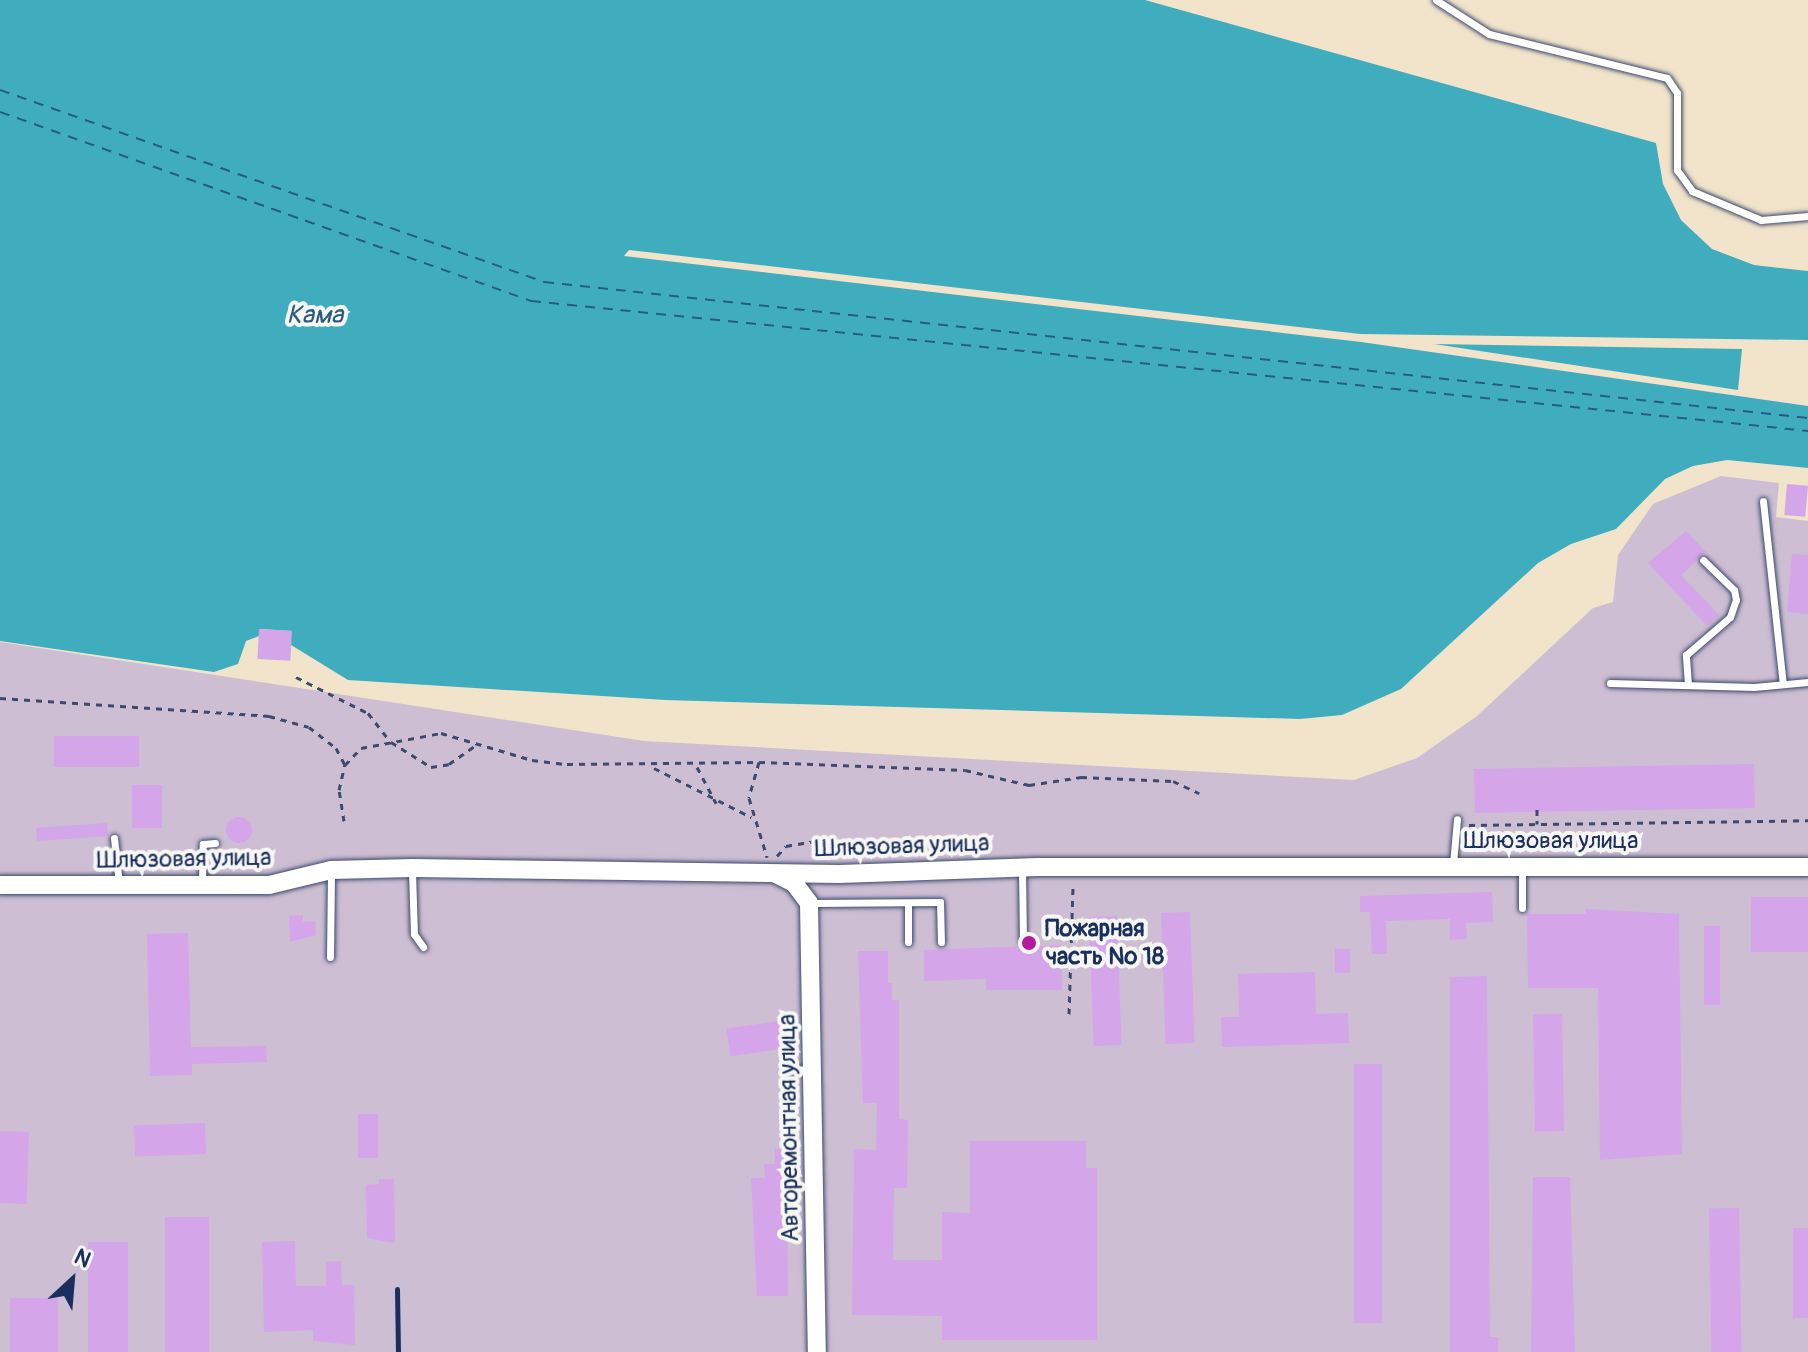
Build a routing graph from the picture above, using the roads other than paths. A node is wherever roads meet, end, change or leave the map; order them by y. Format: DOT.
graph roads {
  1 [pos="1436,0"];
  2 [pos="1808,216"];
  3 [pos="1763,501"];
  4 [pos="1703,560"];
  5 [pos="1808,682"];
  6 [pos="1610,683"];
  7 [pos="1783,684"];
  8 [pos="1688,685"];
  9 [pos="1457,822"];
  10 [pos="114,838"];
  11 [pos="215,843"];
  12 [pos="1453,864"];
  13 [pos="1522,865"];
  14 [pos="1022,867"];
  15 [pos="1808,867"];
  16 [pos="412,868"];
  17 [pos="331,870"];
  18 [pos="774,872"];
  19 [pos="839,874"];
  20 [pos="0,885"];
  21 [pos="119,885"];
  22 [pos="202,885"];
  23 [pos="809,903"];
  24 [pos="908,903"];
  25 [pos="1522,908"];
  26 [pos="1023,941"];
  27 [pos="908,942"];
  28 [pos="941,942"];
  29 [pos="423,947"];
  30 [pos="330,957"];
  31 [pos="811,1069"];
  32 [pos="786,1070"];
  33 [pos="817,1352"];
  1 -- 2 [label="lane"];
  3 -- 7 [label="lane"];
  4 -- 8 [label="lane"];
  5 -- 7 [label="lane"];
  6 -- 8 [label="lane"];
  7 -- 8 [label="lane"];
  9 -- 12 [label="lane"];
  10 -- 21 [label="lane"];
  11 -- 22 [label="lane"];
  12 -- 13 [label="street, Шлюзовая улица"];
  12 -- 14 [label="street, Шлюзовая улица"];
  13 -- 15 [label="street, Шлюзовая улица"];
  13 -- 25 [label="lane"];
  14 -- 19 [label="street, Шлюзовая улица"];
  14 -- 26 [label="lane"];
  16 -- 17 [label="street, Шлюзовая улица"];
  16 -- 18 [label="street, Шлюзовая улица"];
  16 -- 29 [label="lane"];
  17 -- 22 [label="street, Шлюзовая улица"];
  17 -- 30 [label="lane"];
  18 -- 19 [label="street, Шлюзовая улица"];
  18 -- 23 [label="street"];
  19 -- 23 [label="street"];
  20 -- 21 [label="street, Шлюзовая улица"];
  21 -- 22 [label="street, Шлюзовая улица"];
  23 -- 24 [label="lane"];
  23 -- 31 [label="street, Авторемонтная улица"];
  24 -- 27 [label="lane"];
  24 -- 28 [label="lane"];
  31 -- 32 [label="lane"];
  31 -- 33 [label="street, Авторемонтная улица"];
}
